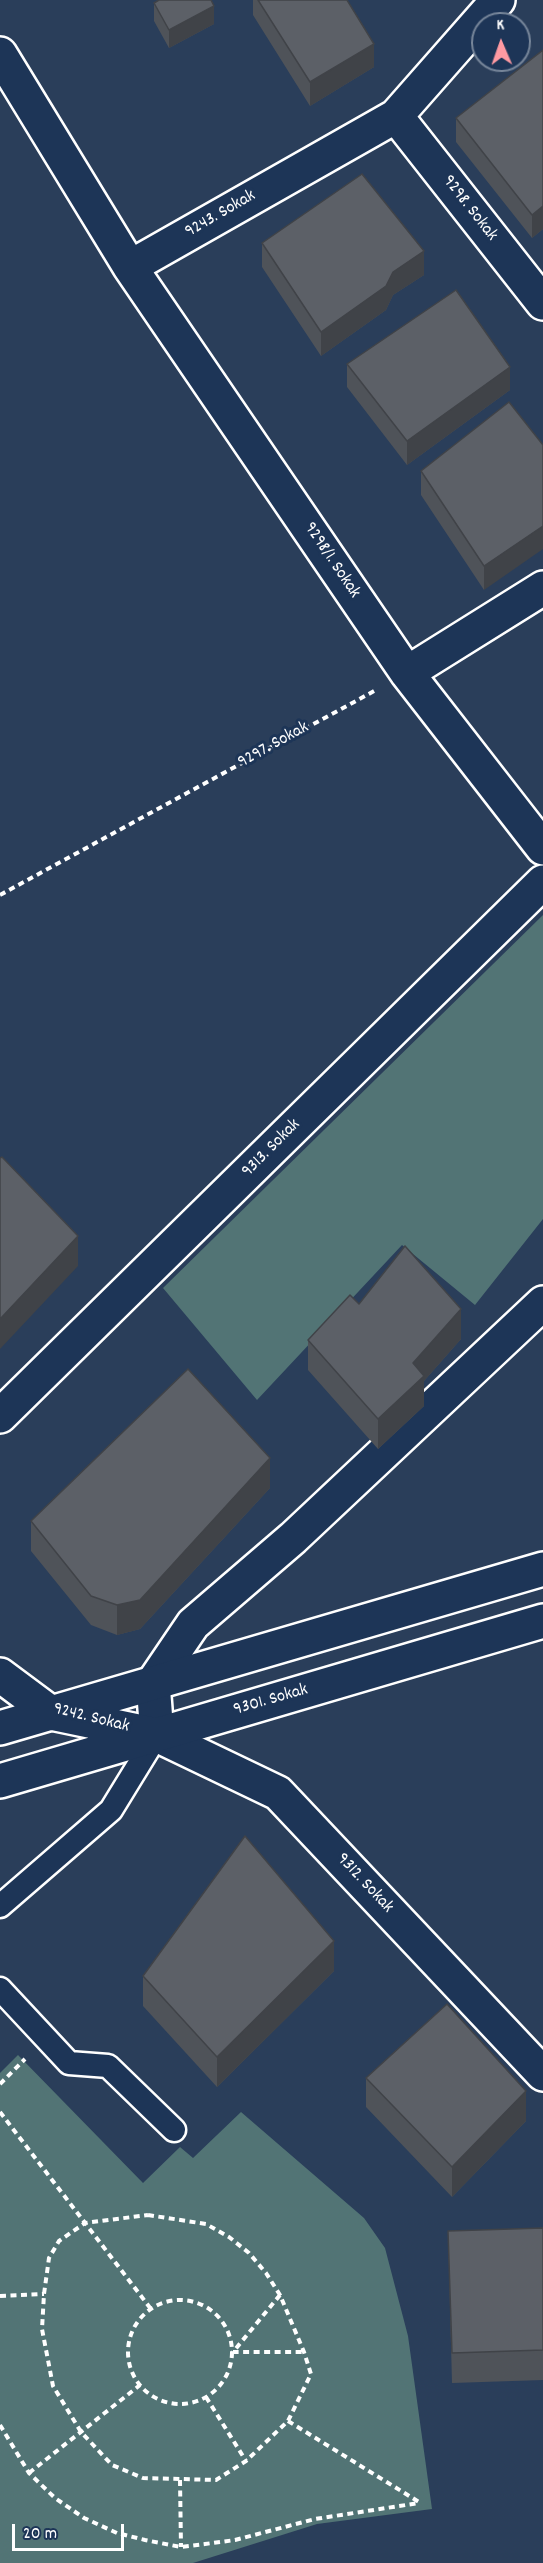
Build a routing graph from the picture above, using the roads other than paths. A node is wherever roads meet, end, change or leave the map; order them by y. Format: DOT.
graph roads {
  1 [pos="498,0"];
  2 [pos="0,54"];
  3 [pos="396,116"];
  4 [pos="130,267"];
  5 [pos="543,303"];
  6 [pos="543,588"];
  7 [pos="407,673"];
  8 [pos="543,848"];
  9 [pos="543,882"];
  10 [pos="543,1304"];
  11 [pos="0,1416"];
  12 [pos="543,1569"];
  13 [pos="543,1621"];
  14 [pos="0,1675"];
  15 [pos="153,1683"];
  16 [pos="51,1713"];
  17 [pos="0,1728"];
  18 [pos="157,1735"];
  19 [pos="0,1781"];
  20 [pos="0,1906"];
  21 [pos="0,1989"];
  22 [pos="543,2074"];
  23 [pos="174,2130"];
  1 -- 3 [label="street, 9243. Sokak"];
  2 -- 4 [label="street"];
  3 -- 4 [label="street, 9243. Sokak"];
  3 -- 5 [label="street, 9298. Sokak"];
  4 -- 7 [label="street, 9298/1. Sokak"];
  6 -- 7 [label="street"];
  7 -- 8 [label="street, 9298/1. Sokak"];
  9 -- 11 [label="street, 9313. Sokak"];
  10 -- 15 [label="street"];
  12 -- 15 [label="street"];
  13 -- 18 [label="street, 9301. Sokak"];
  14 -- 16 [label="street, 9242. Sokak"];
  15 -- 16 [label="street"];
  15 -- 18 [label="street"];
  16 -- 17 [label="street"];
  16 -- 18 [label="street, 9242. Sokak"];
  18 -- 19 [label="street, 9301. Sokak"];
  18 -- 20 [label="lane"];
  18 -- 22 [label="street, 9312. Sokak"];
  21 -- 23 [label="lane"];
}
